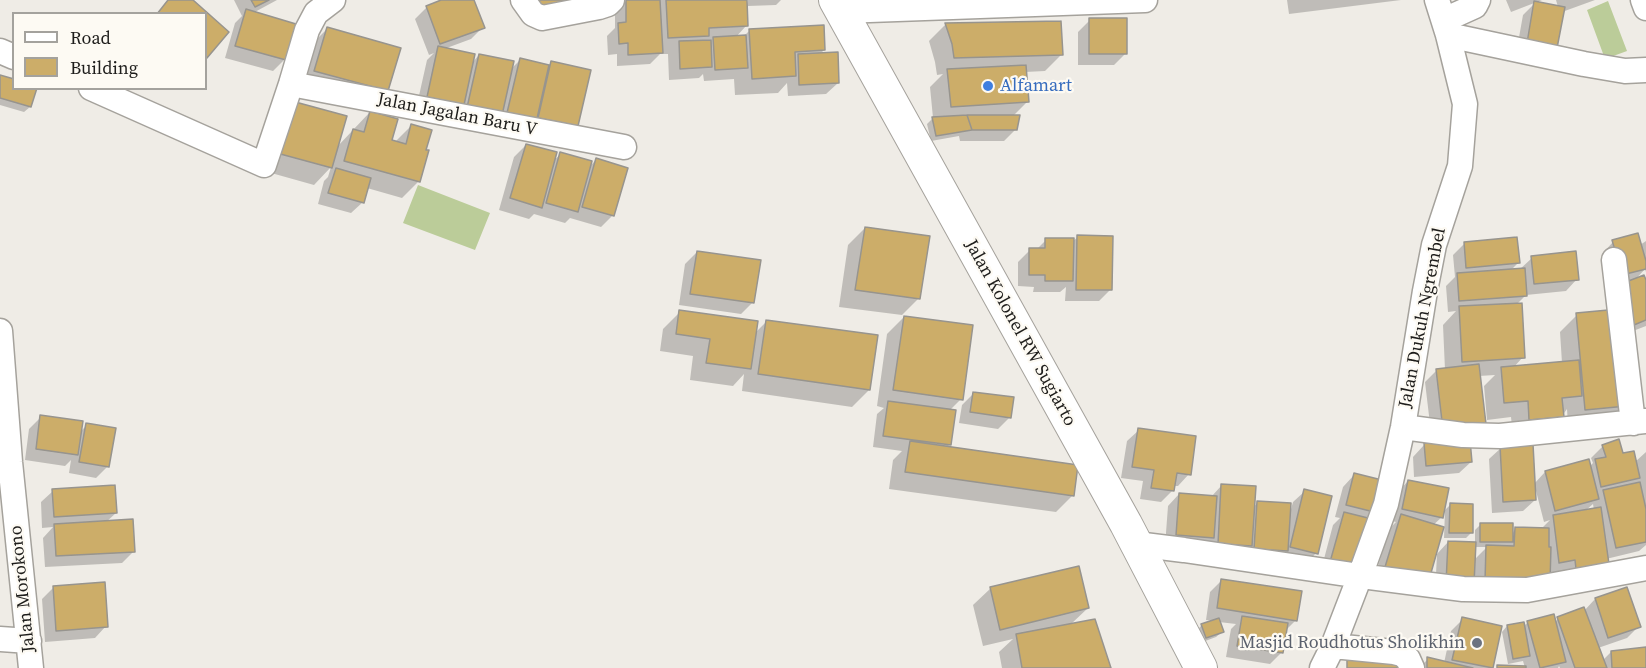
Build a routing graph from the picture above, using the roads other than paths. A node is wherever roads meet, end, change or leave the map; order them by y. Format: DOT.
graph roads {
  1 [pos="333,0"];
  2 [pos="523,0"];
  3 [pos="612,0"];
  4 [pos="1144,0"];
  5 [pos="1478,0"];
  6 [pos="1643,0"];
  7 [pos="838,6"];
  8 [pos="1646,8"];
  9 [pos="1443,18"];
  10 [pos="1646,70"];
  11 [pos="291,84"];
  12 [pos="95,90"];
  13 [pos="624,147"];
  14 [pos="1614,260"];
  15 [pos="0,331"];
  16 [pos="1639,422"];
  17 [pos="1403,427"];
  18 [pos="1136,544"];
  19 [pos="1646,568"];
  20 [pos="1360,576"];
  21 [pos="0,639"];
  22 [pos="29,641"];
  23 [pos="1333,646"];
  24 [pos="31,668"];
  25 [pos="1200,668"];
  26 [pos="1322,668"];
  27 [pos="1412,668"];
  1 -- 11 [label="street"];
  2 -- 3 [label="street"];
  4 -- 7 [label="street"];
  5 -- 9 [label="street"];
  6 -- 8 [label="street"];
  7 -- 18 [label="main road, Jalan Kolonel RW Sugiarto"];
  9 -- 10 [label="street"];
  9 -- 17 [label="street, Jalan Dukuh Ngrembel"];
  11 -- 12 [label="street"];
  11 -- 13 [label="street, Jalan Jagalan Baru V"];
  14 -- 16 [label="street"];
  15 -- 22 [label="street, Jalan Morokono"];
  16 -- 17 [label="street, Jalan Dukuh Ngrembel"];
  17 -- 20 [label="street, Jalan Dukuh Ngrembel"];
  18 -- 20 [label="street"];
  18 -- 25 [label="main road, Jalan Kolonel RW Sugiarto"];
  19 -- 20 [label="street"];
  20 -- 23 [label="street, Jalan Dukuh Ngrembel"];
  21 -- 22 [label="street"];
  22 -- 24 [label="street, Jalan Morokono"];
  23 -- 26 [label="street, Jalan Dukuh Ngrembel"];
  23 -- 27 [label="street"];
}
